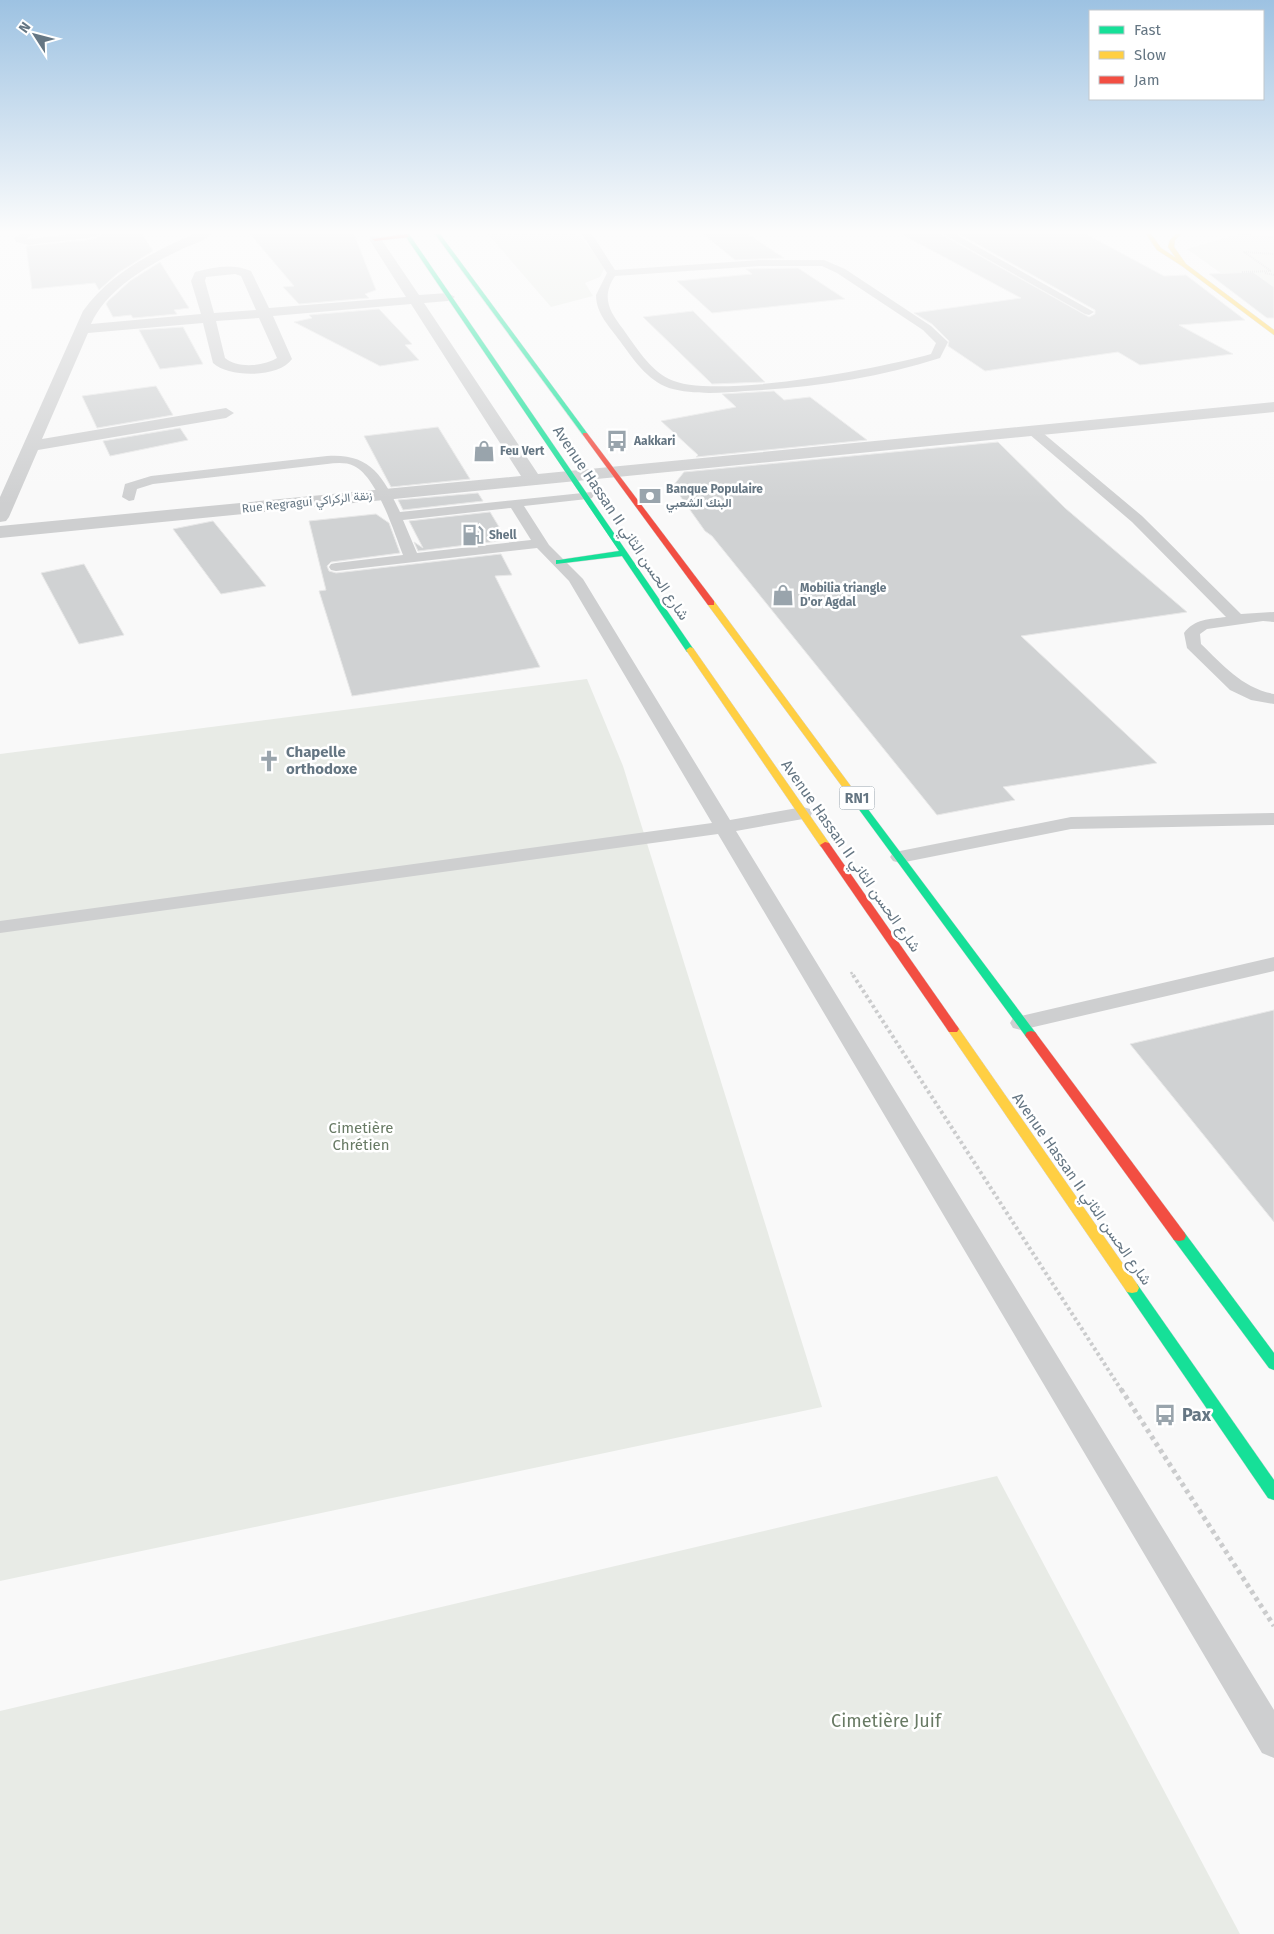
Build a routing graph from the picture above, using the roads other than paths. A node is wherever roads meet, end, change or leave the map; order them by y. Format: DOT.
graph roads {
  1 [pos="84,324"];
  2 [pos="143,324"];
  3 [pos="211,324"];
  4 [pos="269,324"];
  5 [pos="432,324"];
  6 [pos="466,324"];
  7 [pos="504,324"];
  8 [pos="612,324"];
  9 [pos="921,324"];
  10 [pos="1262,324"];
  11 [pos="81,330"];
  12 [pos="1274,333"];
  13 [pos="1274,407"];
  14 [pos="226,413"];
  15 [pos="1033,431"];
  16 [pos="31,446"];
  17 [pos="614,472"];
  18 [pos="574,476"];
  19 [pos="533,480"];
  20 [pos="384,494"];
  21 [pos="586,495"];
  22 [pos="129,497"];
  23 [pos="514,503"];
  24 [pos="0,517"];
  25 [pos="394,517"];
  26 [pos="0,532"];
  27 [pos="540,543"];
  28 [pos="624,553"];
  29 [pos="412,558"];
  30 [pos="559,562"];
  31 [pos="336,567"];
  32 [pos="1274,617"];
  33 [pos="1237,619"];
  34 [pos="1274,699"];
  35 [pos="803,813"];
  36 [pos="1274,818"];
  37 [pos="725,827"];
  38 [pos="900,857"];
  39 [pos="0,927"];
  40 [pos="1274,964"];
  41 [pos="1021,1023"];
  42 [pos="1274,1364"];
  43 [pos="1274,1493"];
  44 [pos="1274,1742"];
  1 -- 11 [label="street"];
  2 -- 11 [label="street"];
  3 -- 4 [label="street"];
  5 -- 19 [label="street"];
  6 -- 18 [label="main road, Avenue Hassan II شارع الحسن الثاني"];
  7 -- 17 [label="main road, Avenue Hassan II شارع الحسن الثاني / RN1"];
  8 -- 9 [label="lane"];
  10 -- 12 [label="main road"];
  11 -- 16 [label="street"];
  13 -- 15 [label="street, Rue Regragui زنقة الركراكي"];
  14 -- 16 [label="street"];
  15 -- 17 [label="street, Rue Regragui زنقة الركراكي"];
  15 -- 33 [label="lane"];
  16 -- 24 [label="street"];
  17 -- 18 [label="street, Rue Regragui زنقة الركراكي"];
  17 -- 38 [label="main road, Avenue Hassan II شارع الحسن الثاني / RN1"];
  18 -- 19 [label="street, Rue Regragui زنقة الركراكي"];
  18 -- 21 [label="main road, Avenue Hassan II شارع الحسن الثاني"];
  19 -- 20 [label="street, Rue Regragui زنقة الركراكي"];
  20 -- 22 [label="lane"];
  20 -- 25 [label="lane"];
  20 -- 26 [label="street, Rue Regragui زنقة الركراكي"];
  21 -- 23 [label="lane"];
  21 -- 28 [label="main road, Avenue Hassan II شارع الحسن الثاني"];
  23 -- 25 [label="lane"];
  23 -- 27 [label="lane"];
  25 -- 29 [label="lane"];
  27 -- 29 [label="lane"];
  27 -- 30 [label="lane"];
  28 -- 30 [label="main road"];
  28 -- 35 [label="main road, Avenue Hassan II شارع الحسن الثاني"];
  29 -- 31 [label="lane"];
  30 -- 37 [label="lane"];
  32 -- 33 [label="lane"];
  33 -- 34 [label="lane"];
  35 -- 37 [label="lane"];
  35 -- 43 [label="main road, Avenue Hassan II شارع الحسن الثاني"];
  36 -- 38 [label="lane"];
  37 -- 39 [label="lane"];
  37 -- 44 [label="lane"];
  38 -- 41 [label="main road, Avenue Hassan II شارع الحسن الثاني / RN1"];
  40 -- 41 [label="lane"];
  41 -- 42 [label="main road, Avenue Hassan II شارع الحسن الثاني / RN1"];
}
